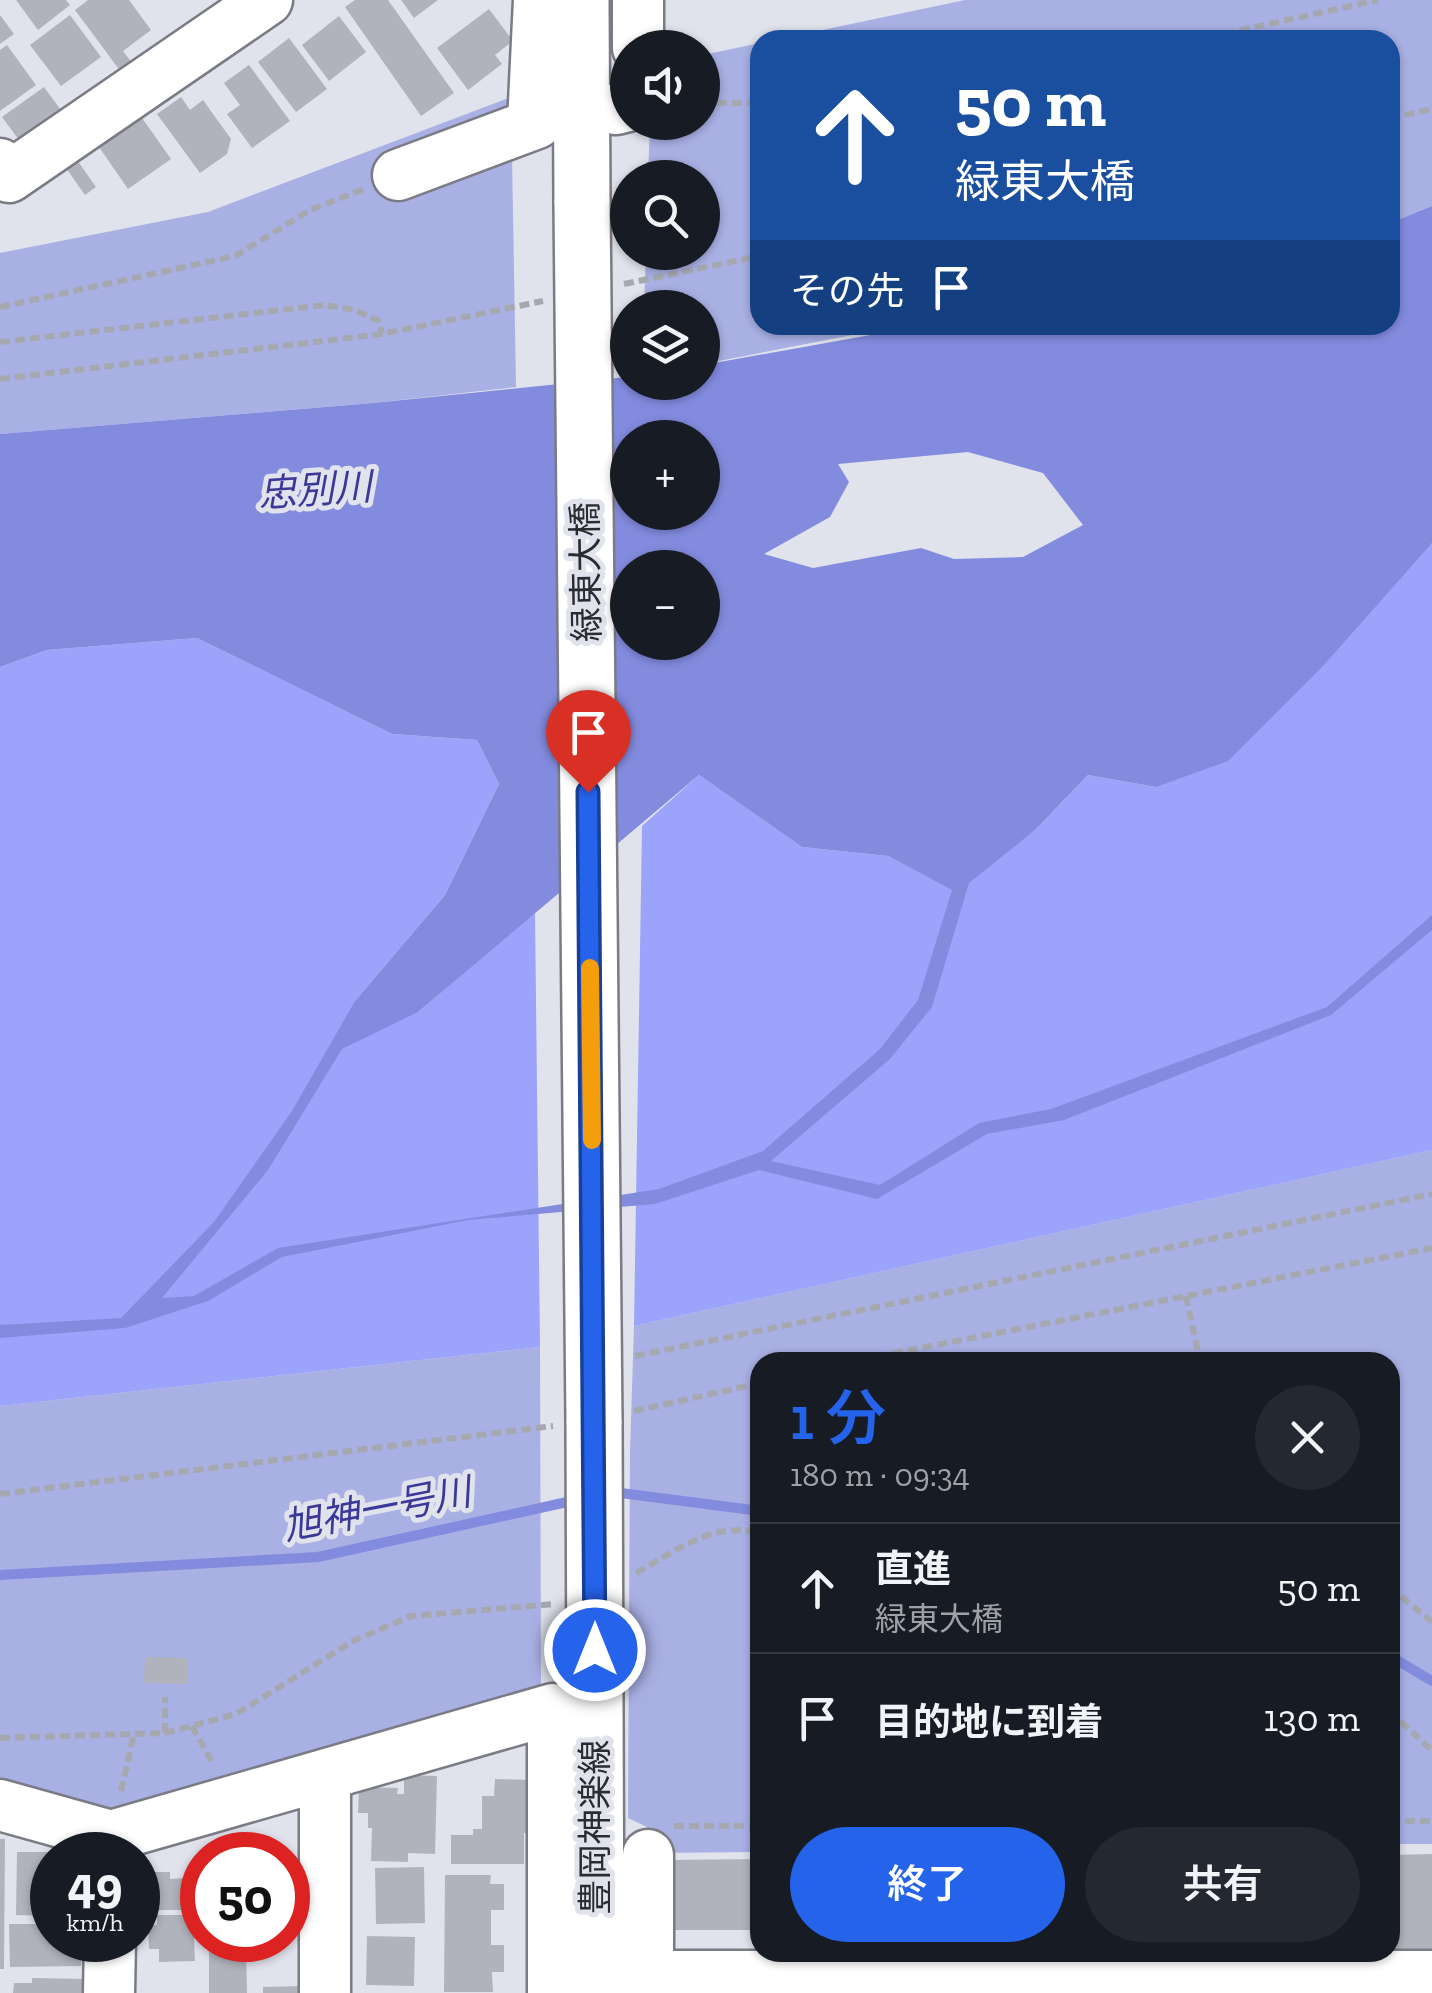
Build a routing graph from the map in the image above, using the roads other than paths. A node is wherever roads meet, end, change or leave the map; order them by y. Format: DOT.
graph roads {
  1 [pos="267,0"];
  2 [pos="540,0"];
  3 [pos="581,0"];
  4 [pos="638,0"];
  5 [pos="638,30"];
  6 [pos="0,164"];
  7 [pos="398,175"];
  8 [pos="594,1420"];
  9 [pos="325,1776"];
  10 [pos="0,1804"];
  11 [pos="74,1832"];
  12 [pos="154,1832"];
  13 [pos="648,1855"];
  14 [pos="110,1962"];
  15 [pos="1432,1976"];
  16 [pos="648,1984"];
  17 [pos="884,1984"];
  18 [pos="1100,1984"];
  19 [pos="1311,1984"];
  20 [pos="110,1993"];
  21 [pos="325,1993"];
  22 [pos="554,1993"];
  23 [pos="596,1993"];
  1 -- 6 [label="street"];
  2 -- 7 [label="street"];
  3 -- 8 [label="main road, 緑東大橋, bridge"];
  4 -- 5 [label="street"];
  8 -- 23 [label="main road, 豊岡神楽線"];
  9 -- 12 [label="street"];
  9 -- 21 [label="street"];
  9 -- 22 [label="street"];
  10 -- 11 [label="street"];
  13 -- 16 [label="street"];
  14 -- 20 [label="street"];
  15 -- 19 [label="street"];
  16 -- 17 [label="street"];
  17 -- 18 [label="street"];
  18 -- 19 [label="street"];
}
